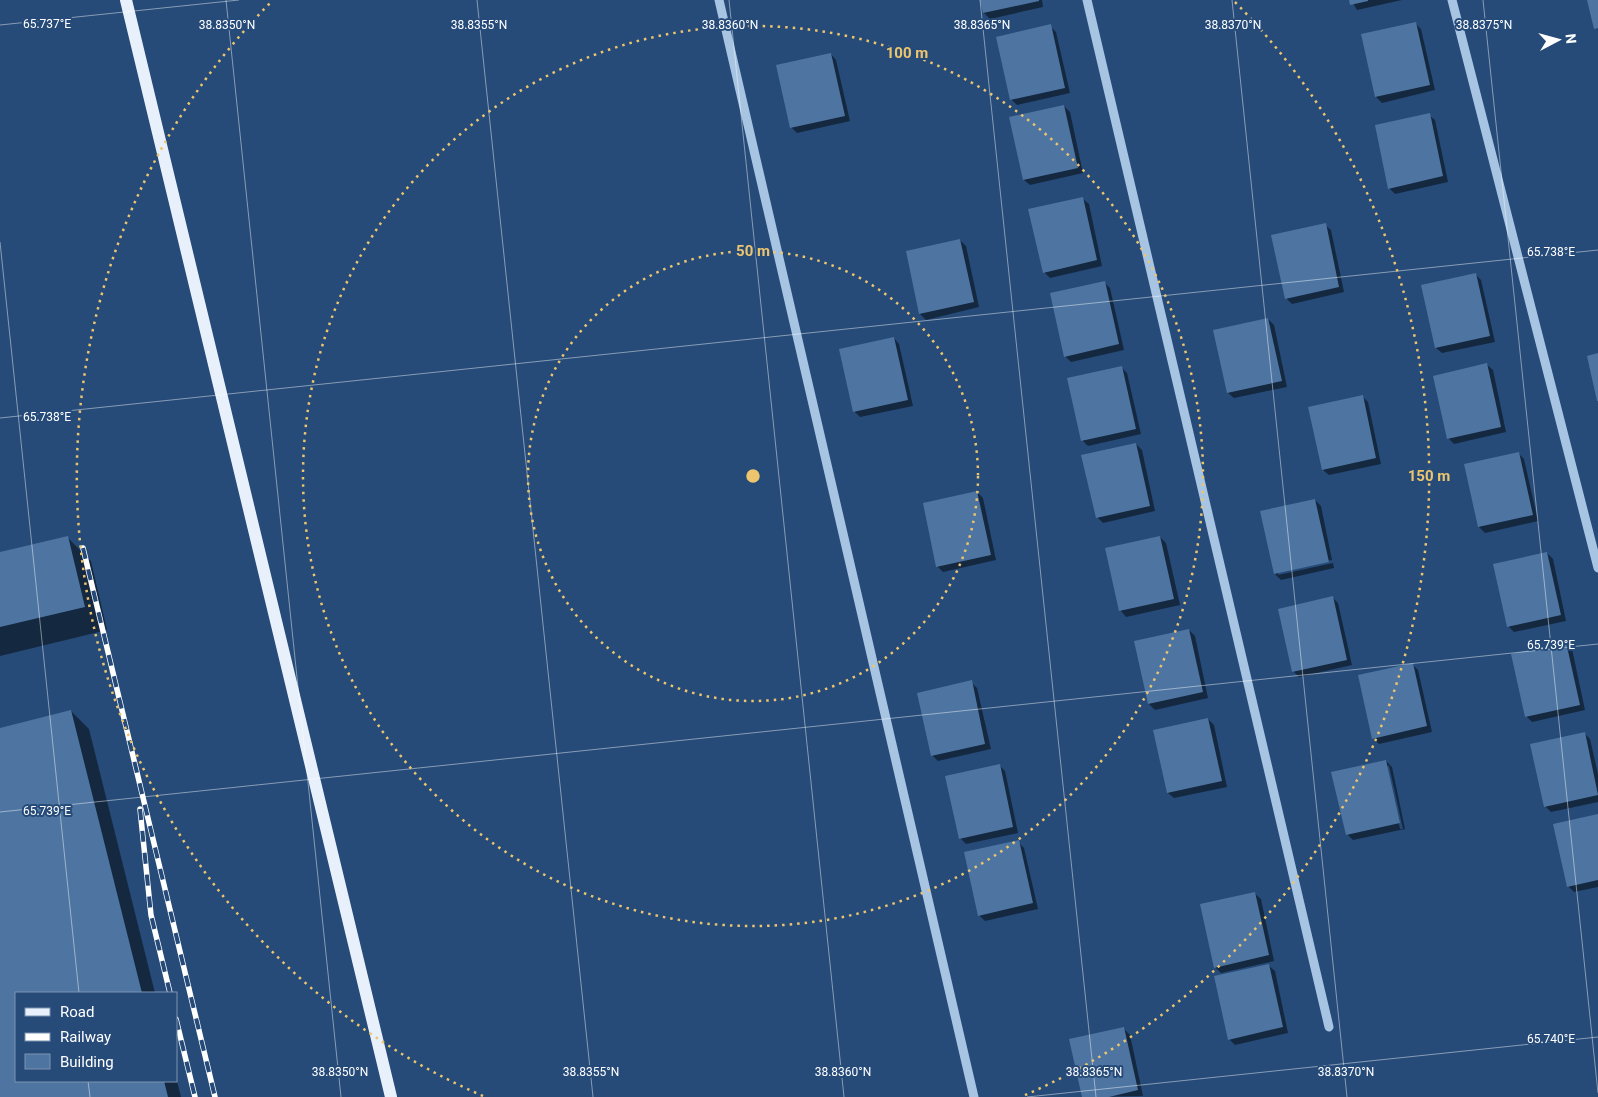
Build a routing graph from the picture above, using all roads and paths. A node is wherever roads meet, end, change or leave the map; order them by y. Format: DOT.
graph roads {
  1 [pos="126,0"];
  2 [pos="719,0"];
  3 [pos="1087,0"];
  4 [pos="1452,0"];
  5 [pos="1598,568"];
  6 [pos="1329,1027"];
  7 [pos="391,1097"];
  8 [pos="974,1097"];
  1 -- 7 [label="main road"];
  2 -- 8 [label="street"];
  3 -- 6 [label="street"];
  4 -- 5 [label="street"];
}
